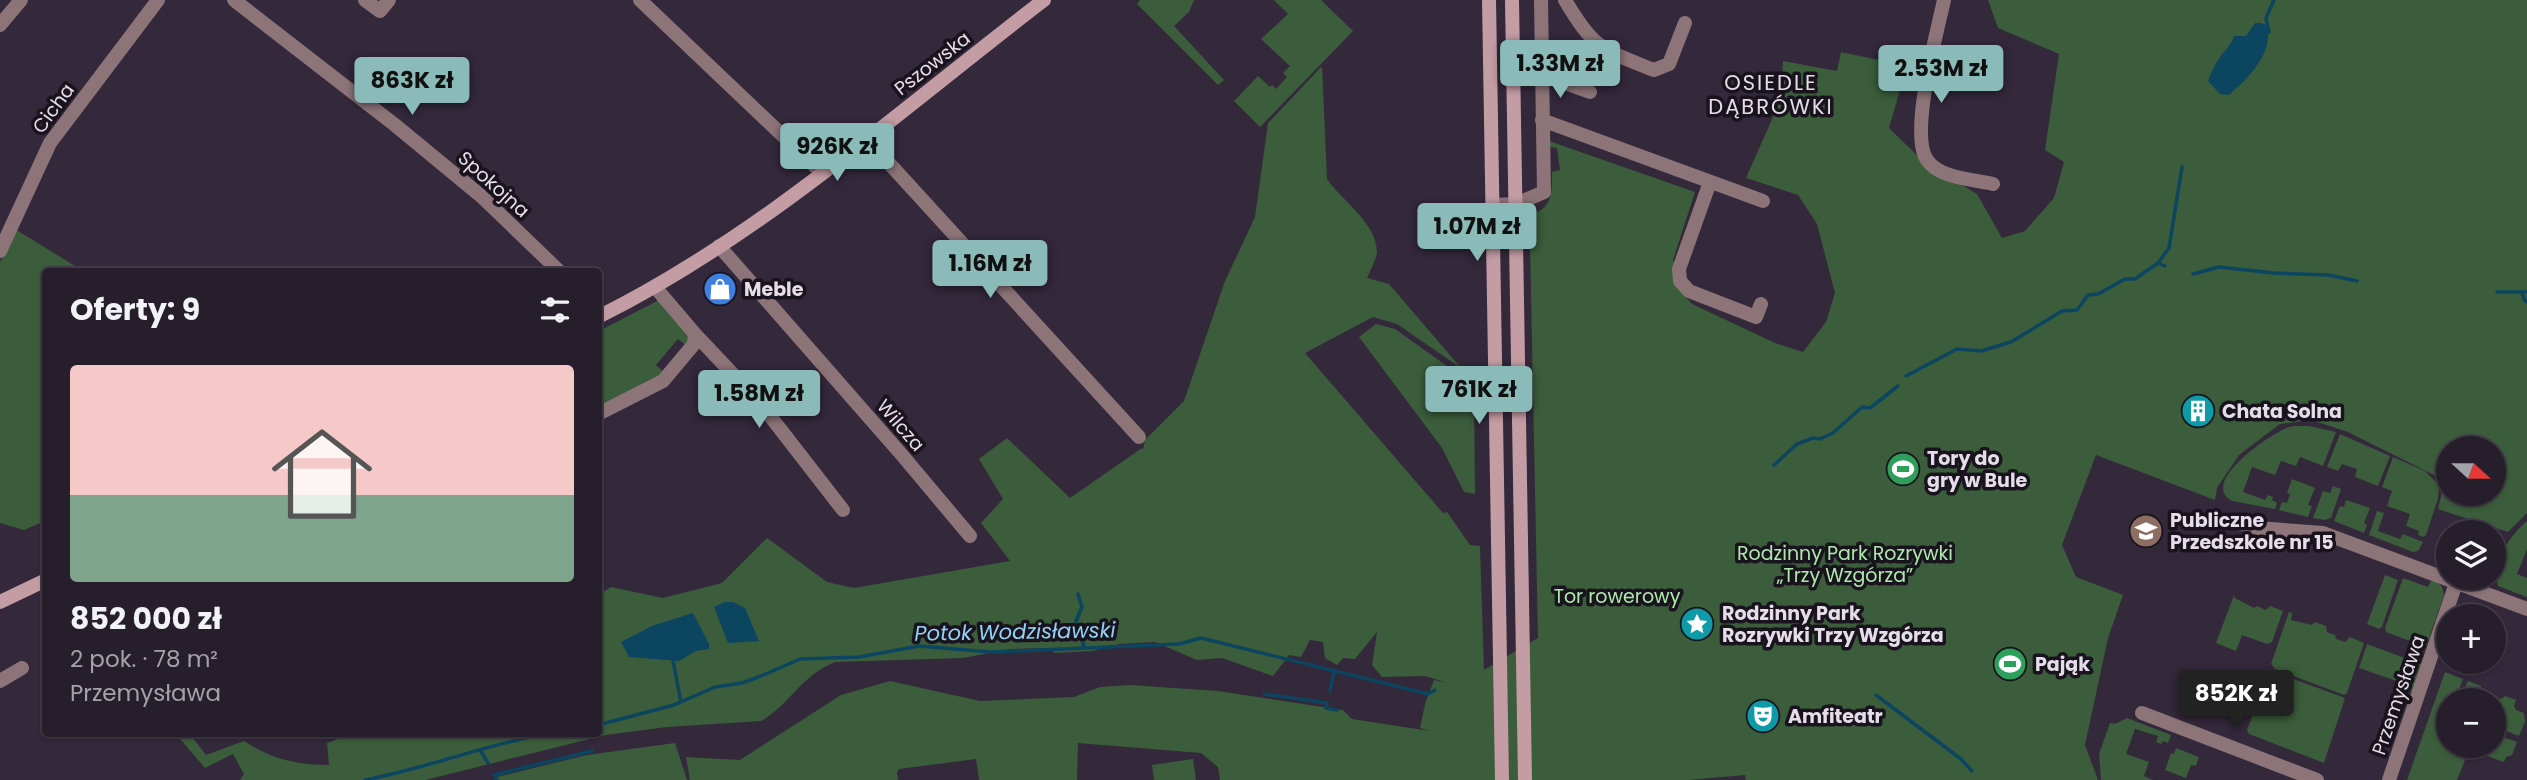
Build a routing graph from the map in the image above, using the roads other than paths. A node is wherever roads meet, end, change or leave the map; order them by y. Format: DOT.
graph roads {
  1 [pos="21,0"];
  2 [pos="158,0"];
  3 [pos="234,0"];
  4 [pos="365,0"];
  5 [pos="390,0"];
  6 [pos="640,0"];
  7 [pos="1044,0"];
  8 [pos="1489,0"];
  9 [pos="1511,0"];
  10 [pos="1541,0"];
  11 [pos="1565,0"];
  12 [pos="1944,0"];
  13 [pos="1685,23"];
  14 [pos="0,25"];
  15 [pos="1542,75"];
  16 [pos="1590,92"];
  17 [pos="1542,120"];
  18 [pos="866,138"];
  19 [pos="822,173"];
  20 [pos="1710,182"];
  21 [pos="1993,184"];
  22 [pos="1763,201"];
  23 [pos="1516,204"];
  24 [pos="1494,205"];
  25 [pos="719,246"];
  26 [pos="0,251"];
  27 [pos="556,268"];
  28 [pos="655,287"];
  29 [pos="1761,304"];
  30 [pos="602,314"];
  31 [pos="695,334"];
  32 [pos="602,412"];
  33 [pos="1139,437"];
  34 [pos="843,510"];
  35 [pos="2226,520"];
  36 [pos="970,536"];
  37 [pos="2436,575"];
  38 [pos="42,582"];
  39 [pos="2450,590"];
  40 [pos="2477,590"];
  41 [pos="0,602"];
  42 [pos="2527,609"];
  43 [pos="22,668"];
  44 [pos="0,681"];
  45 [pos="2142,713"];
  46 [pos="1502,780"];
  47 [pos="1525,780"];
  48 [pos="2317,780"];
  49 [pos="2389,780"];
  1 -- 14 [label="street"];
  2 -- 26 [label="street, Cicha"];
  3 -- 27 [label="street, Spokojna"];
  4 -- 5 [label="street"];
  6 -- 19 [label="street"];
  7 -- 18 [label="main road, Pszowska"];
  8 -- 24 [label="main road"];
  9 -- 23 [label="main road"];
  10 -- 15 [label="street"];
  11 -- 13 [label="street"];
  12 -- 21 [label="street"];
  15 -- 16 [label="street"];
  15 -- 17 [label="street"];
  17 -- 20 [label="street"];
  17 -- 23 [label="street"];
  18 -- 19 [label="main road, Pszowska"];
  18 -- 33 [label="street"];
  19 -- 25 [label="main road, Pszowska"];
  20 -- 22 [label="street"];
  20 -- 29 [label="street"];
  23 -- 24 [label="street"];
  23 -- 47 [label="main road"];
  24 -- 46 [label="main road"];
  25 -- 28 [label="main road, Pszowska"];
  25 -- 36 [label="street, Wilcza"];
  28 -- 30 [label="main road, Pszowska"];
  28 -- 31 [label="street"];
  31 -- 32 [label="street"];
  31 -- 34 [label="street"];
  35 -- 37 [label="street"];
  38 -- 41 [label="main road"];
  39 -- 49 [label="street, Przemysława"];
  40 -- 42 [label="street"];
  43 -- 44 [label="street"];
  45 -- 48 [label="street"];
}
